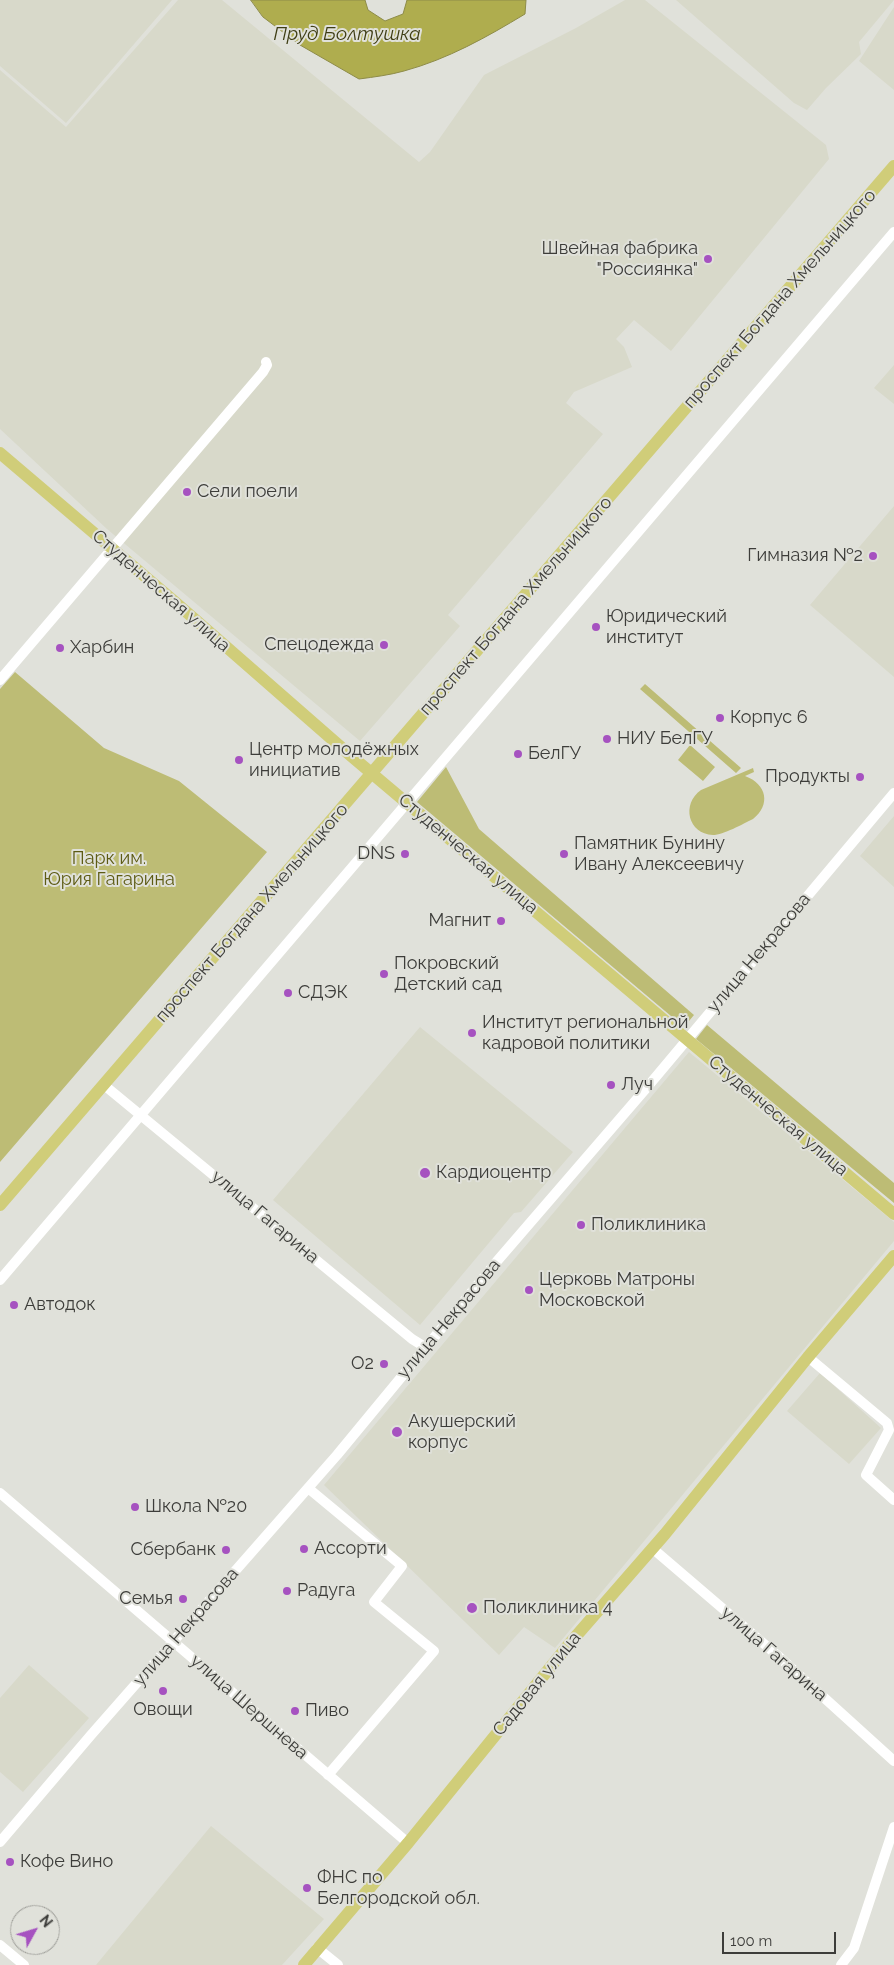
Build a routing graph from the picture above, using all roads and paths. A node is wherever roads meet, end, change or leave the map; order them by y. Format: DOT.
graph roads {
  1 [pos="894,166"];
  2 [pos="894,232"];
  3 [pos="266,362"];
  4 [pos="0,453"];
  5 [pos="113,549"];
  6 [pos="0,680"];
  7 [pos="372,774"];
  8 [pos="894,793"];
  9 [pos="408,803"];
  10 [pos="687,1039"];
  11 [pos="104,1085"];
  12 [pos="142,1114"];
  13 [pos="0,1206"];
  14 [pos="894,1214"];
  15 [pos="894,1256"];
  16 [pos="0,1280"];
  17 [pos="425,1347"];
  18 [pos="808,1357"];
  19 [pos="308,1488"];
  20 [pos="0,1493"];
  21 [pos="894,1500"];
  22 [pos="652,1548"];
  23 [pos="173,1641"];
  24 [pos="894,1762"];
  25 [pos="328,1775"];
  26 [pos="894,1827"];
  27 [pos="0,1842"];
  28 [pos="408,1843"];
  29 [pos="0,1945"];
  30 [pos="317,1948"];
  31 [pos="24,1965"];
  32 [pos="304,1965"];
  33 [pos="338,1965"];
  34 [pos="841,1965"];
  1 -- 7 [label="main road, проспект Богдана Хмельницкого"];
  2 -- 9 [label="street"];
  3 -- 5 [label="street"];
  4 -- 5 [label="main road, Студенческая улица"];
  5 -- 6 [label="street"];
  5 -- 7 [label="main road, Студенческая улица"];
  7 -- 9 [label="main road, Студенческая улица"];
  7 -- 11 [label="main road, проспект Богдана Хмельницкого"];
  8 -- 10 [label="street, улица Некрасова"];
  9 -- 10 [label="main road, Студенческая улица"];
  9 -- 12 [label="street"];
  10 -- 14 [label="main road, Студенческая улица"];
  10 -- 17 [label="street, улица Некрасова"];
  11 -- 12 [label="street, улица Гагарина"];
  11 -- 13 [label="main road, проспект Богдана Хмельницкого"];
  12 -- 16 [label="street"];
  12 -- 17 [label="street, улица Гагарина"];
  15 -- 18 [label="main road, Садовая улица"];
  17 -- 19 [label="street, улица Некрасова"];
  18 -- 21 [label="street"];
  18 -- 22 [label="main road, Садовая улица"];
  19 -- 23 [label="street, улица Некрасова"];
  19 -- 25 [label="street"];
  20 -- 23 [label="street, улица Шершнева"];
  22 -- 24 [label="street, улица Гагарина"];
  22 -- 28 [label="main road, Садовая улица"];
  23 -- 25 [label="street, улица Шершнева"];
  23 -- 27 [label="street, улица Некрасова"];
  25 -- 28 [label="street, улица Шершнева"];
  26 -- 34 [label="street"];
  28 -- 30 [label="main road, Садовая улица"];
  29 -- 31 [label="street"];
  30 -- 32 [label="main road, Садовая улица"];
  30 -- 33 [label="street"];
}
